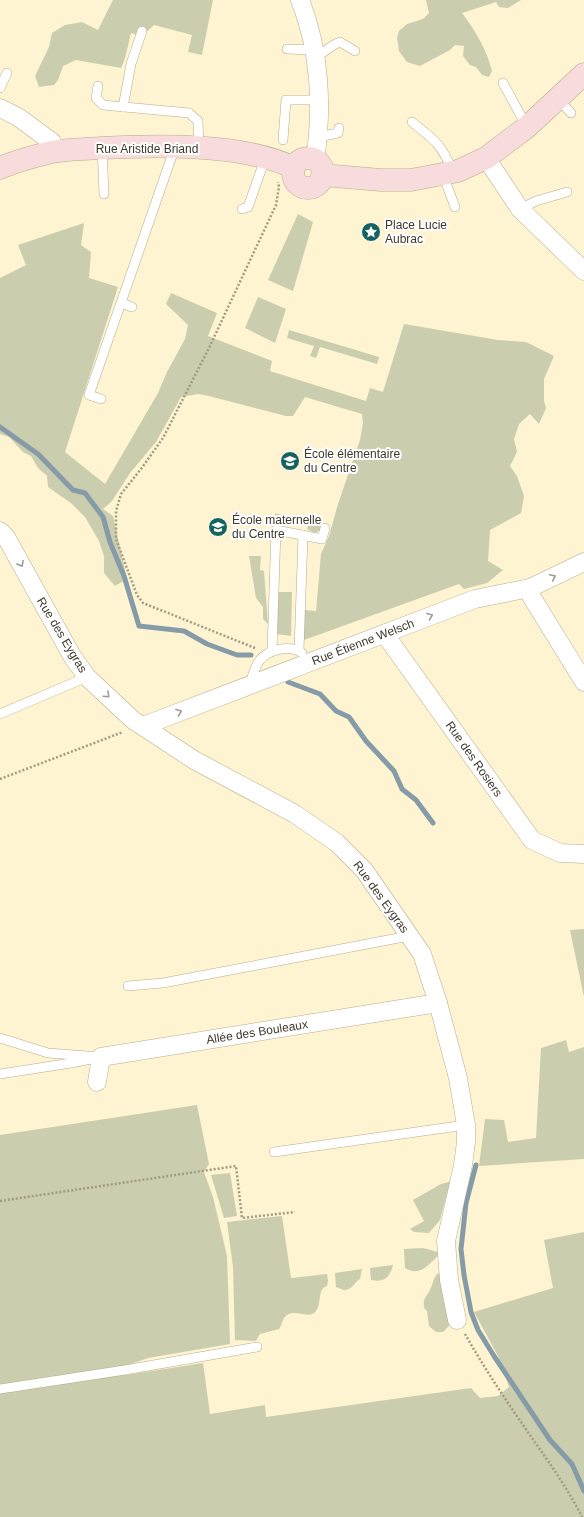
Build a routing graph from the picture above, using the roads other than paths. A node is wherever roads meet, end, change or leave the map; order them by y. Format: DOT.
graph roads {
  1 [pos="300,0"];
  2 [pos="142,31"];
  3 [pos="287,49"];
  4 [pos="355,52"];
  5 [pos="314,54"];
  6 [pos="7,73"];
  7 [pos="584,74"];
  8 [pos="503,83"];
  9 [pos="98,86"];
  10 [pos="0,88"];
  11 [pos="319,100"];
  12 [pos="123,107"];
  13 [pos="0,108"];
  14 [pos="412,122"];
  15 [pos="527,127"];
  16 [pos="339,128"];
  17 [pos="318,137"];
  18 [pos="283,140"];
  19 [pos="175,147"];
  20 [pos="102,148"];
  21 [pos="199,148"];
  22 [pos="53,152"];
  23 [pos="486,158"];
  24 [pos="265,159"];
  25 [pos="0,168"];
  26 [pos="318,168"];
  27 [pos="443,174"];
  28 [pos="567,192"];
  29 [pos="104,194"];
  30 [pos="455,207"];
  31 [pos="520,209"];
  32 [pos="242,210"];
  33 [pos="584,271"];
  34 [pos="122,303"];
  35 [pos="132,307"];
  36 [pos="101,400"];
  37 [pos="325,528"];
  38 [pos="0,531"];
  39 [pos="303,535"];
  40 [pos="584,562"];
  41 [pos="530,588"];
  42 [pos="386,633"];
  43 [pos="299,650"];
  44 [pos="272,651"];
  45 [pos="315,660"];
  46 [pos="87,677"];
  47 [pos="584,682"];
  48 [pos="250,685"];
  49 [pos="0,714"];
  50 [pos="143,726"];
  51 [pos="584,854"];
  52 [pos="409,936"];
  53 [pos="128,986"];
  54 [pos="438,1003"];
  55 [pos="0,1038"];
  56 [pos="101,1057"];
  57 [pos="0,1074"];
  58 [pos="97,1082"];
  59 [pos="466,1125"];
  60 [pos="274,1152"];
  61 [pos="457,1320"];
  62 [pos="257,1347"];
  63 [pos="0,1389"];
  1 -- 5 [label="street"];
  2 -- 12 [label="lane"];
  3 -- 5 [label="lane"];
  4 -- 5 [label="lane"];
  5 -- 11 [label="street"];
  6 -- 10 [label="lane"];
  7 -- 15 [label="street"];
  8 -- 15 [label="lane"];
  9 -- 12 [label="lane"];
  11 -- 17 [label="street"];
  11 -- 18 [label="lane"];
  12 -- 21 [label="lane"];
  13 -- 22 [label="street"];
  14 -- 27 [label="lane"];
  15 -- 23 [label="street"];
  16 -- 17 [label="lane"];
  17 -- 26 [label="street"];
  19 -- 20 [label="street, Rue Aristide Briand"];
  19 -- 21 [label="street, Rue Aristide Briand"];
  19 -- 34 [label="lane"];
  20 -- 22 [label="street, Rue Aristide Briand"];
  20 -- 29 [label="lane"];
  21 -- 24 [label="street, Rue Aristide Briand"];
  22 -- 25 [label="street, Rue Aristide Briand"];
  23 -- 27 [label="street"];
  23 -- 31 [label="street"];
  24 -- 26 [label="street, Rue Aristide Briand"];
  24 -- 32 [label="lane"];
  26 -- 27 [label="street"];
  27 -- 30 [label="lane"];
  28 -- 31 [label="lane"];
  31 -- 33 [label="street"];
  34 -- 35 [label="lane"];
  34 -- 36 [label="lane"];
  37 -- 39 [label="lane"];
  38 -- 46 [label="street, Rue des Eygras, one-way"];
  39 -- 43 [label="lane"];
  39 -- 44 [label="lane"];
  41 -- 40 [label="street, Rue Étienne Welsch, one-way"];
  42 -- 41 [label="street, Rue Étienne Welsch, one-way"];
  41 -- 47 [label="street"];
  42 -- 45 [label="street, Rue Étienne Welsch"];
  42 -- 51 [label="street, Rue des Rosiers"];
  43 -- 44 [label="lane"];
  43 -- 45 [label="lane"];
  44 -- 48 [label="lane"];
  45 -- 48 [label="street, Rue Étienne Welsch"];
  46 -- 49 [label="lane"];
  46 -- 50 [label="street, Rue des Eygras, one-way"];
  50 -- 48 [label="street, Rue Étienne Welsch, one-way"];
  50 -- 52 [label="street, Rue des Eygras"];
  52 -- 53 [label="lane"];
  52 -- 54 [label="street, Rue des Eygras"];
  54 -- 56 [label="street, Allée des Bouleaux"];
  54 -- 59 [label="street, Rue des Eygras"];
  55 -- 56 [label="lane"];
  56 -- 57 [label="lane"];
  56 -- 58 [label="street"];
  59 -- 60 [label="lane"];
  59 -- 61 [label="street, Rue des Eygras"];
  62 -- 63 [label="lane"];
}
